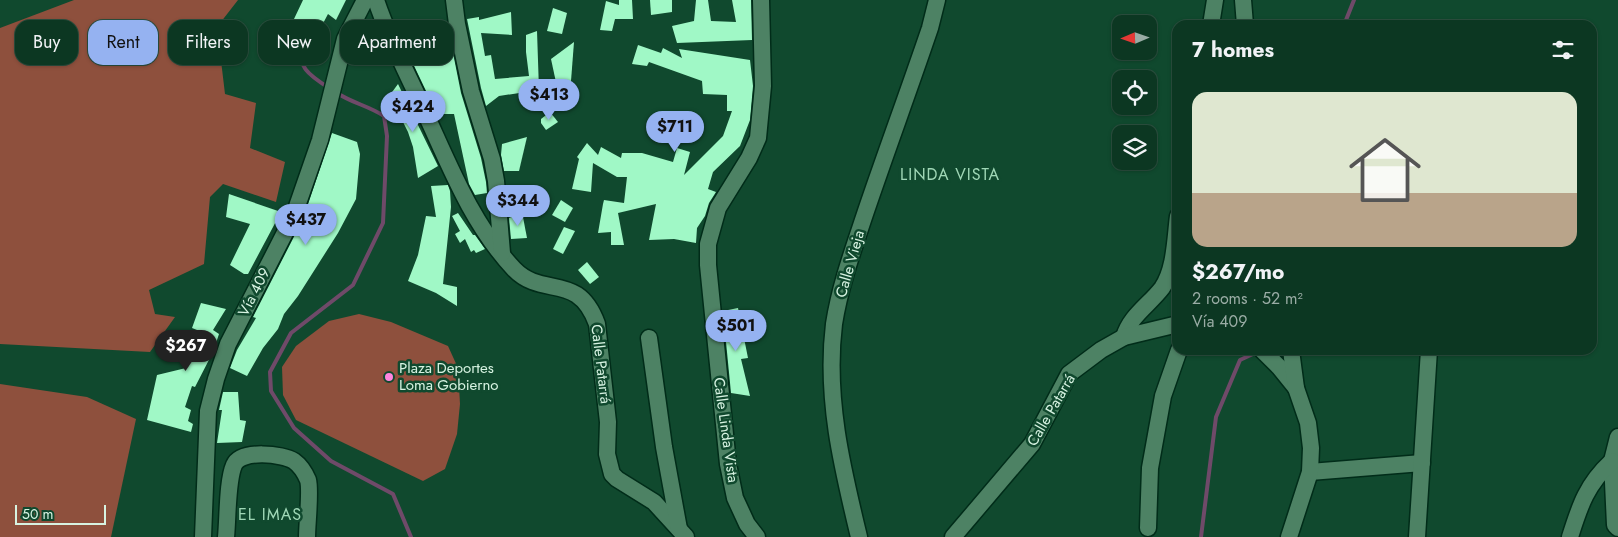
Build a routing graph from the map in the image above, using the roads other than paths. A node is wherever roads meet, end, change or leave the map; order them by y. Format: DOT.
graph roads {
  1 [pos="365,0"];
  2 [pos="376,0"];
  3 [pos="454,0"];
  4 [pos="761,0"];
  5 [pos="937,0"];
  6 [pos="1215,0"];
  7 [pos="1243,0"];
  8 [pos="1213,20"];
  9 [pos="1245,20"];
  10 [pos="502,253"];
  11 [pos="1172,253"];
  12 [pos="1172,325"];
  13 [pos="1124,337"];
  14 [pos="649,338"];
  15 [pos="1177,355"];
  16 [pos="1267,355"];
  17 [pos="1292,355"];
  18 [pos="1429,355"];
  19 [pos="1296,388"];
  20 [pos="1618,437"];
  21 [pos="1612,461"];
  22 [pos="1422,463"];
  23 [pos="1310,472"];
  24 [pos="1148,528"];
  25 [pos="1618,528"];
  26 [pos="682,533"];
  27 [pos="203,537"];
  28 [pos="226,537"];
  29 [pos="307,537"];
  30 [pos="757,537"];
  31 [pos="859,537"];
  32 [pos="953,537"];
  33 [pos="1289,537"];
  34 [pos="1417,537"];
  35 [pos="1570,537"];
  1 -- 27 [label="street, Vía 409"];
  2 -- 10 [label="street, Calle Patarrá"];
  3 -- 10 [label="street"];
  4 -- 30 [label="street, Calle Linda Vista"];
  5 -- 31 [label="street, Calle Vieja"];
  6 -- 8 [label="street"];
  7 -- 9 [label="street"];
  10 -- 26 [label="street, Calle Patarrá"];
  11 -- 13 [label="street"];
  12 -- 13 [label="street, Calle Patarrá"];
  13 -- 32 [label="street, Calle Patarrá"];
  14 -- 26 [label="street"];
  15 -- 24 [label="street"];
  16 -- 19 [label="street"];
  17 -- 19 [label="street"];
  18 -- 22 [label="street"];
  19 -- 23 [label="street"];
  20 -- 21 [label="street"];
  21 -- 25 [label="street"];
  21 -- 35 [label="street"];
  22 -- 23 [label="street"];
  22 -- 34 [label="street"];
  23 -- 33 [label="street"];
  28 -- 29 [label="street"];
}
